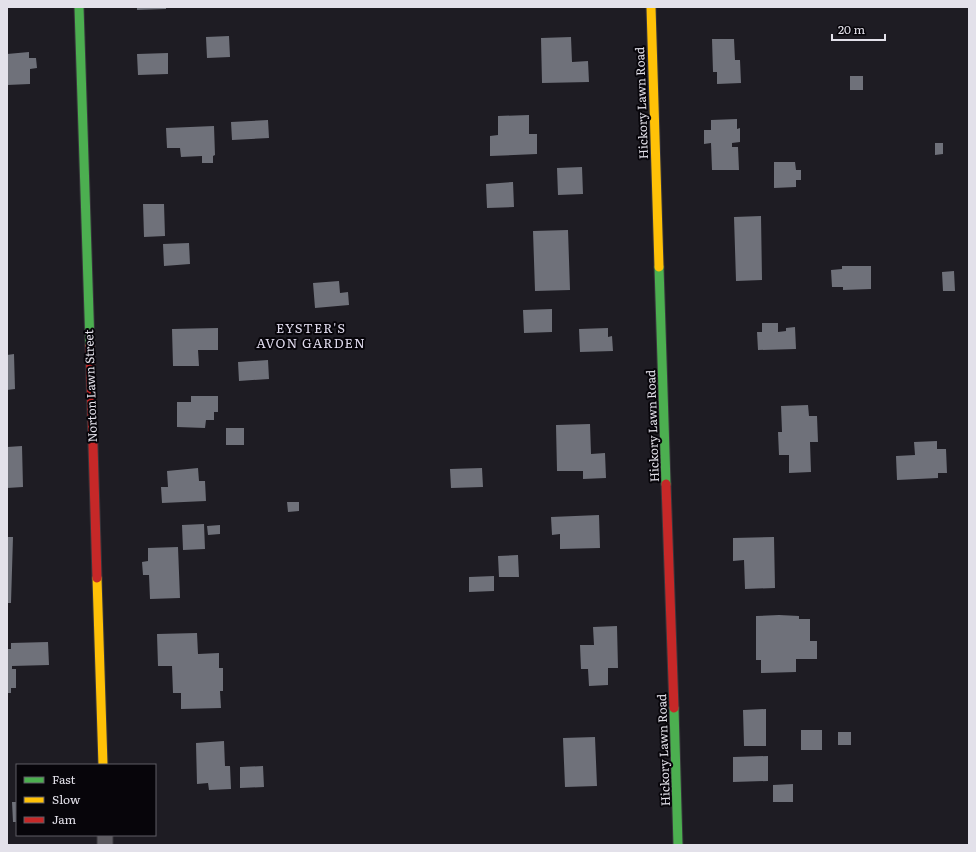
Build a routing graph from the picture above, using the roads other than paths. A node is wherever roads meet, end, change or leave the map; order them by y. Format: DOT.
graph roads {
  1 [pos="79,7"];
  2 [pos="650,7"];
  3 [pos="103,764"];
  4 [pos="678,845"];
  1 -- 3 [label="street, Norton Lawn Street"];
  2 -- 4 [label="street, Hickory Lawn Road"];
}
